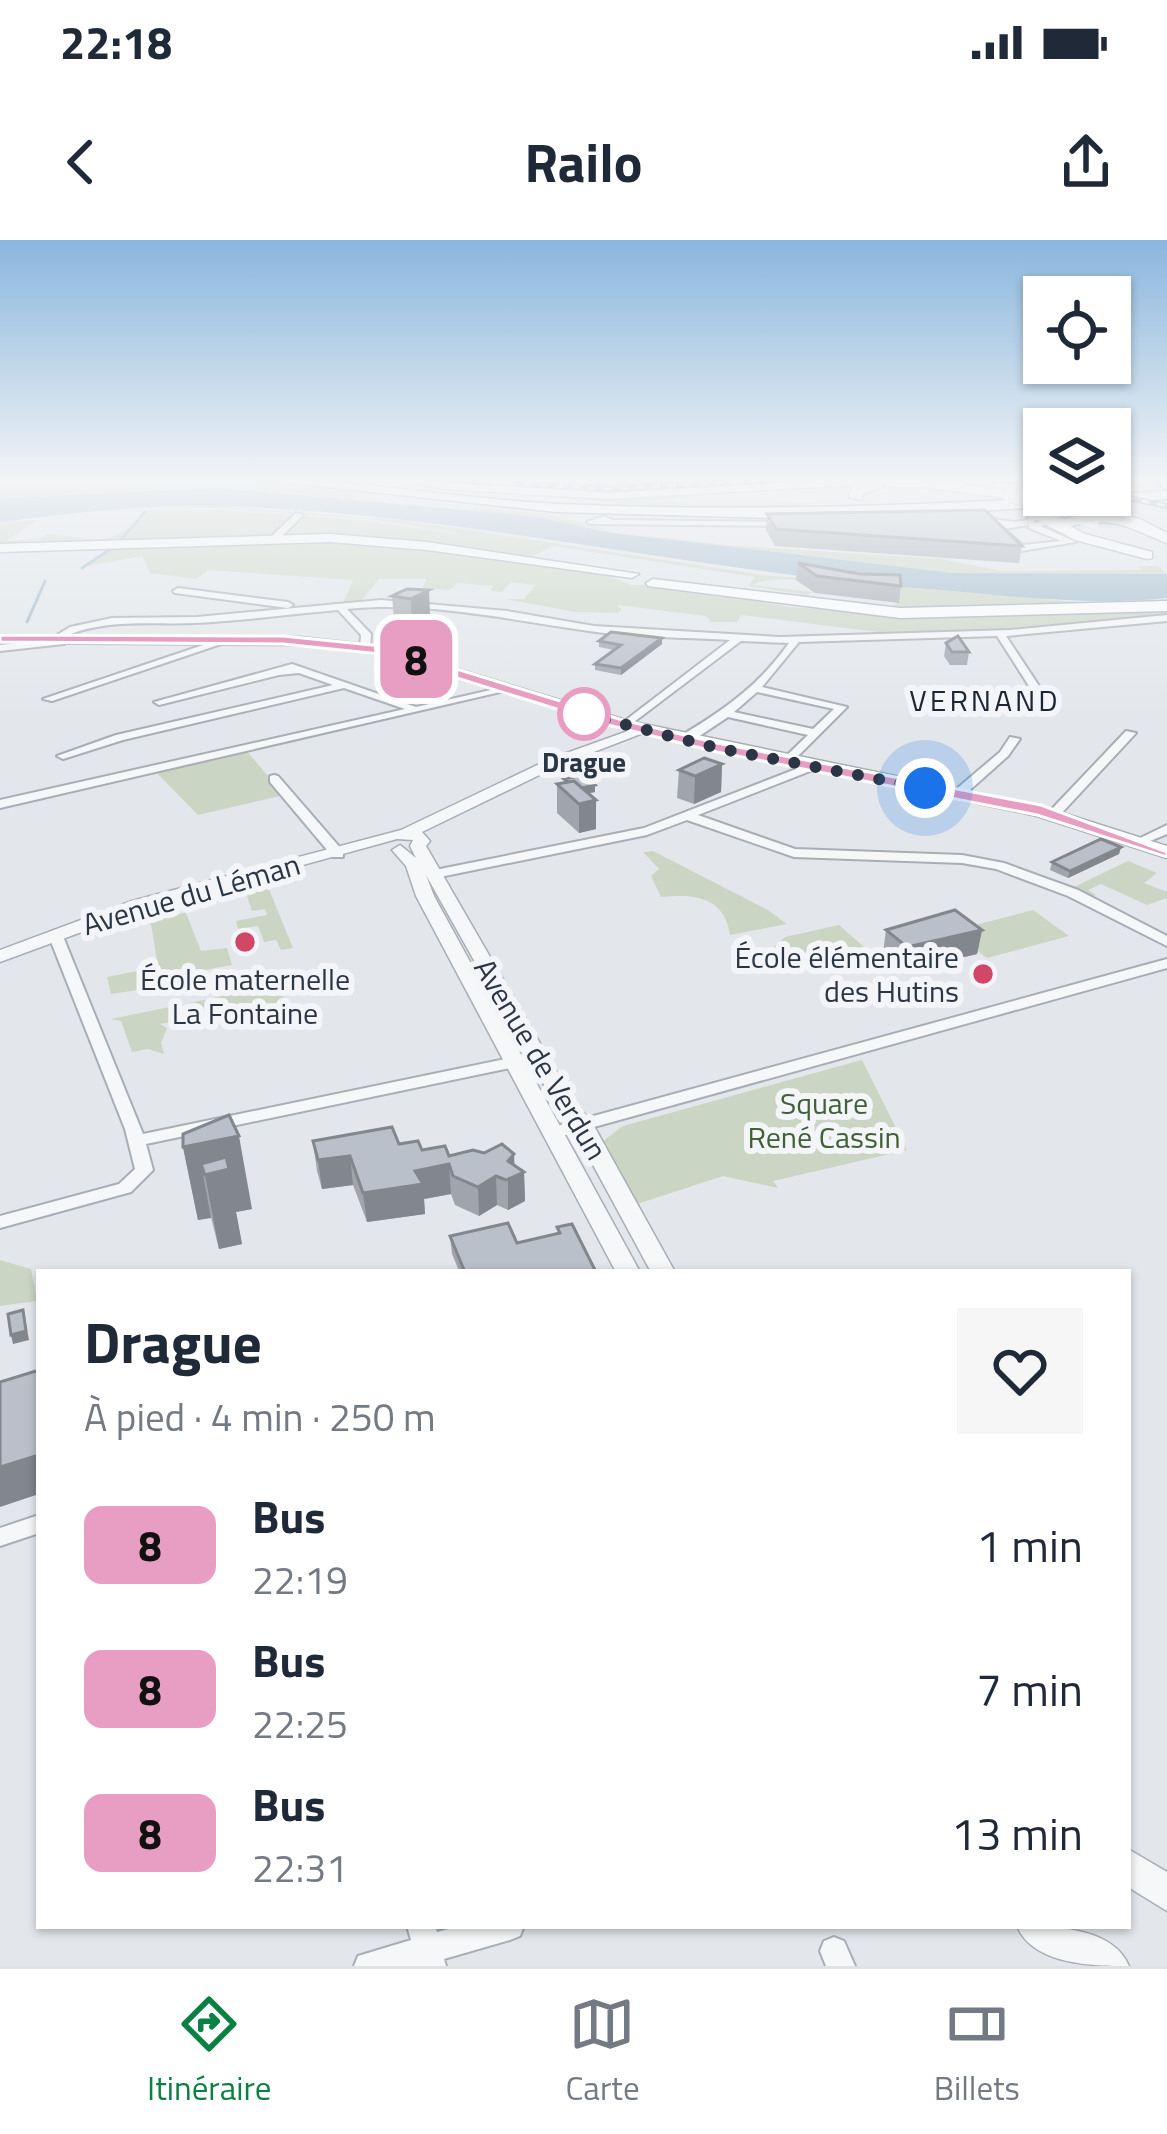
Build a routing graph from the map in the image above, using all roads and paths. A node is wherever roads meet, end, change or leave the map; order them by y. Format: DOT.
graph roads {
  1 [pos="513,559"];
  2 [pos="178,591"];
  3 [pos="1167,606"];
  4 [pos="341,608"];
  5 [pos="312,610"];
  6 [pos="1167,618"];
  7 [pos="1000,634"];
  8 [pos="740,637"];
  9 [pos="228,640"];
  10 [pos="796,640"];
  11 [pos="44,642"];
  12 [pos="0,643"];
  13 [pos="365,647"];
  14 [pos="0,664"];
  15 [pos="341,686"];
  16 [pos="752,688"];
  17 [pos="504,690"];
  18 [pos="1040,695"];
  19 [pos="48,699"];
  20 [pos="159,702"];
  21 [pos="413,708"];
  22 [pos="724,713"];
  23 [pos="626,725"];
  24 [pos="644,730"];
  25 [pos="816,733"];
  26 [pos="1130,733"];
  27 [pos="681,739"];
  28 [pos="1014,739"];
  29 [pos="606,741"];
  30 [pos="63,756"];
  31 [pos="787,761"];
  32 [pos="814,766"];
  33 [pos="274,778"];
  34 [pos="958,794"];
  35 [pos="0,804"];
  36 [pos="1054,814"];
  37 [pos="691,817"];
  38 [pos="1167,829"];
  39 [pos="403,842"];
  40 [pos="1138,842"];
  41 [pos="1167,852"];
  42 [pos="338,854"];
  43 [pos="435,874"];
  44 [pos="50,935"];
  45 [pos="1167,942"];
  46 [pos="0,954"];
  47 [pos="1167,964"];
  48 [pos="515,1062"];
  49 [pos="583,1126"];
  50 [pos="552,1133"];
  51 [pos="137,1141"];
  52 [pos="0,1222"];
  53 [pos="626,1269"];
  54 [pos="661,1269"];
  55 [pos="36,1525"];
  56 [pos="0,1537"];
  57 [pos="1131,1868"];
  58 [pos="1167,1893"];
  59 [pos="498,1929"];
  60 [pos="1041,1929"];
  61 [pos="427,1947"];
  62 [pos="368,1966"];
  63 [pos="1111,1966"];
  1 -- 3 [label="main road"];
  2 -- 5 [label="street"];
  4 -- 5 [label="street"];
  4 -- 8 [label="street"];
  4 -- 13 [label="street"];
  5 -- 11 [label="street"];
  6 -- 7 [label="street"];
  7 -- 10 [label="street"];
  7 -- 18 [label="street"];
  8 -- 10 [label="street"];
  8 -- 23 [label="street"];
  9 -- 11 [label="main road"];
  9 -- 13 [label="main road"];
  9 -- 19 [label="street"];
  10 -- 16 [label="street"];
  11 -- 12 [label="main road"];
  11 -- 14 [label="street"];
  13 -- 17 [label="main road"];
  15 -- 20 [label="street"];
  15 -- 21 [label="street"];
  15 -- 30 [label="street"];
  16 -- 22 [label="street"];
  16 -- 25 [label="street"];
  17 -- 21 [label="street"];
  17 -- 23 [label="main road"];
  21 -- 35 [label="street"];
  22 -- 25 [label="street"];
  22 -- 27 [label="street"];
  23 -- 24 [label="main road"];
  23 -- 29 [label="street"];
  24 -- 27 [label="main road"];
  24 -- 29 [label="street"];
  25 -- 31 [label="street"];
  26 -- 36 [label="street"];
  27 -- 31 [label="main road"];
  28 -- 34 [label="street"];
  29 -- 39 [label="street"];
  31 -- 32 [label="main road"];
  32 -- 34 [label="main road"];
  32 -- 37 [label="street"];
  33 -- 42 [label="street"];
  34 -- 36 [label="main road"];
  36 -- 40 [label="main road"];
  37 -- 43 [label="street"];
  37 -- 45 [label="street"];
  38 -- 40 [label="street"];
  39 -- 42 [label="street, Avenue du Léman"];
  39 -- 43 [label="street, Avenue de Verdun"];
  39 -- 48 [label="street, Avenue de Verdun"];
  40 -- 41 [label="main road"];
  42 -- 44 [label="street, Avenue du Léman"];
  43 -- 49 [label="street, Avenue de Verdun"];
  44 -- 46 [label="street, Avenue du Léman"];
  44 -- 51 [label="street"];
  47 -- 49 [label="street"];
  48 -- 50 [label="street, Avenue de Verdun"];
  48 -- 51 [label="street"];
  49 -- 50 [label="street"];
  49 -- 54 [label="street, Avenue de Verdun"];
  50 -- 53 [label="street, Avenue de Verdun"];
  51 -- 52 [label="street"];
  55 -- 56 [label="street"];
  57 -- 58 [label="street"];
  59 -- 61 [label="street"];
  60 -- 63 [label="street"];
  61 -- 62 [label="street"];
}
